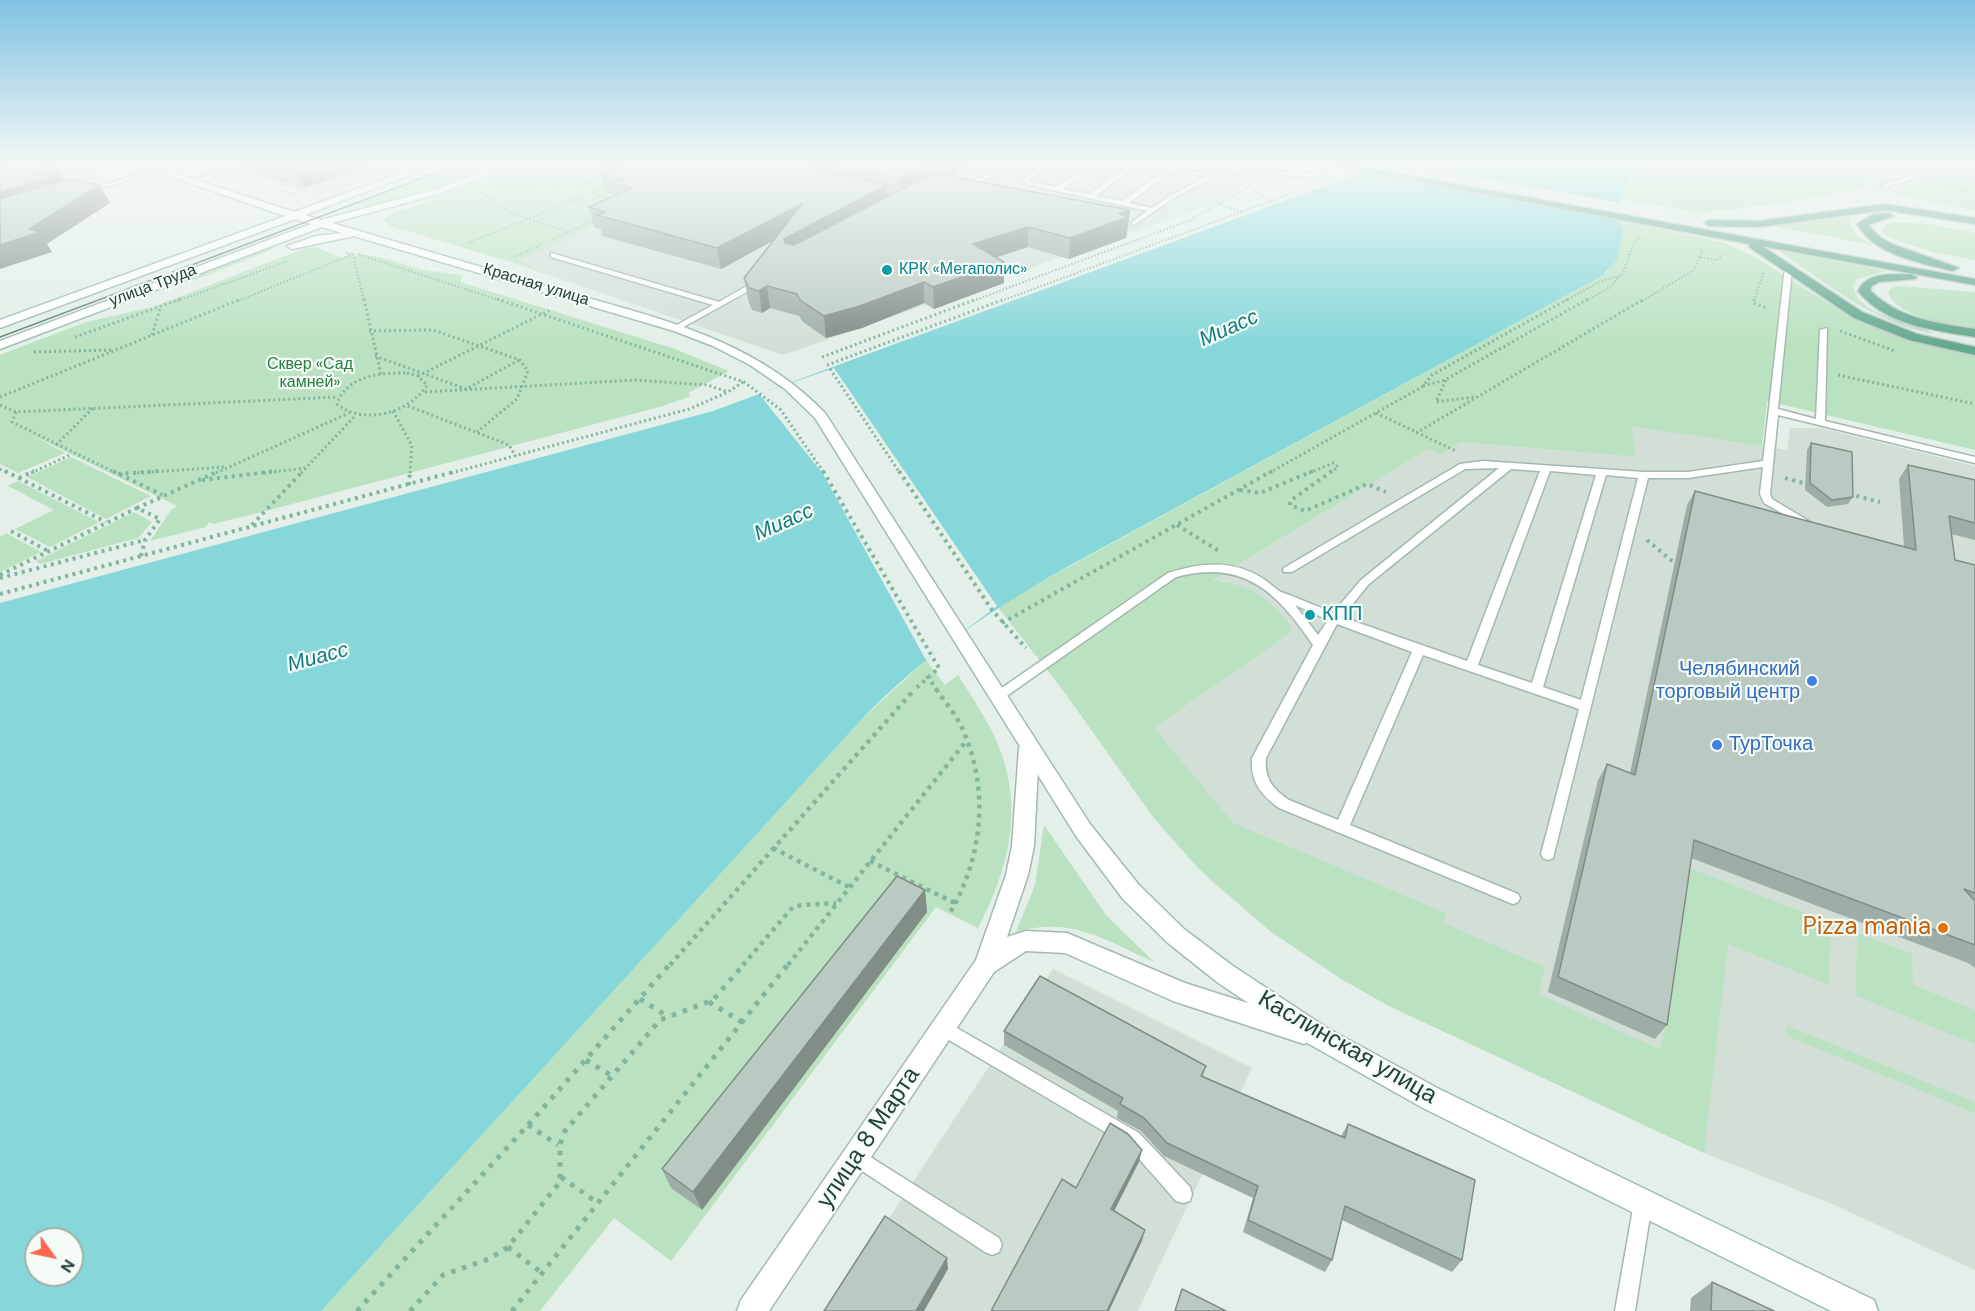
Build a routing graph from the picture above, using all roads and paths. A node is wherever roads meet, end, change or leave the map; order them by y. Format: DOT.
graph roads {
  1 [pos="266,225"];
  2 [pos="316,225"];
  3 [pos="330,225"];
  4 [pos="356,225"];
  5 [pos="511,225"];
  6 [pos="543,225"];
  7 [pos="585,225"];
  8 [pos="1176,225"];
  9 [pos="1205,225"];
  10 [pos="1675,225"];
  11 [pos="1713,225"];
  12 [pos="1863,225"];
  13 [pos="569,232"];
  14 [pos="362,234"];
  15 [pos="1647,239"];
  16 [pos="1741,239"];
  17 [pos="468,243"];
  18 [pos="347,249"];
  19 [pos="344,253"];
  20 [pos="355,253"];
  21 [pos="554,255"];
  22 [pos="1720,256"];
  23 [pos="514,257"];
  24 [pos="292,260"];
  25 [pos="1953,268"];
  26 [pos="1788,270"];
  27 [pos="1975,272"];
  28 [pos="1618,277"];
  29 [pos="1970,281"];
  30 [pos="748,289"];
  31 [pos="577,297"];
  32 [pos="720,305"];
  33 [pos="160,308"];
  34 [pos="543,313"];
  35 [pos="57,323"];
  36 [pos="0,324"];
  37 [pos="678,328"];
  38 [pos="1824,330"];
  39 [pos="369,331"];
  40 [pos="1975,333"];
  41 [pos="152,335"];
  42 [pos="1497,339"];
  43 [pos="65,341"];
  44 [pos="1510,344"];
  45 [pos="0,345"];
  46 [pos="54,345"];
  47 [pos="478,346"];
  48 [pos="115,350"];
  49 [pos="1975,351"];
  50 [pos="375,356"];
  51 [pos="822,357"];
  52 [pos="520,360"];
  53 [pos="827,365"];
  54 [pos="830,369"];
  55 [pos="1822,371"];
  56 [pos="422,373"];
  57 [pos="381,374"];
  58 [pos="418,376"];
  59 [pos="1447,379"];
  60 [pos="744,382"];
  61 [pos="524,387"];
  62 [pos="1422,387"];
  63 [pos="466,389"];
  64 [pos="425,392"];
  65 [pos="728,392"];
  66 [pos="1478,396"];
  67 [pos="0,397"];
  68 [pos="338,397"];
  69 [pos="1975,404"];
  70 [pos="0,405"];
  71 [pos="407,405"];
  72 [pos="95,407"];
  73 [pos="393,411"];
  74 [pos="1773,411"];
  75 [pos="16,412"];
  76 [pos="349,413"];
  77 [pos="1375,413"];
  78 [pos="356,414"];
  79 [pos="1820,422"];
  80 [pos="477,432"];
  81 [pos="1416,433"];
  82 [pos="56,445"];
  83 [pos="1451,449"];
  84 [pos="73,454"];
  85 [pos="516,457"];
  86 [pos="1975,460"];
  87 [pos="1768,463"];
  88 [pos="1508,466"];
  89 [pos="227,467"];
  90 [pos="306,468"];
  91 [pos="1546,468"];
  92 [pos="0,469"];
  93 [pos="1602,472"];
  94 [pos="117,474"];
  95 [pos="1644,475"];
  96 [pos="18,478"];
  97 [pos="1792,480"];
  98 [pos="196,481"];
  99 [pos="409,485"];
  100 [pos="1816,486"];
  101 [pos="1240,489"];
  102 [pos="1848,494"];
  103 [pos="162,495"];
  104 [pos="1403,500"];
  105 [pos="1880,502"];
  106 [pos="137,508"];
  107 [pos="106,522"];
  108 [pos="1176,525"];
  109 [pos="251,527"];
  110 [pos="11,531"];
  111 [pos="1819,531"];
  112 [pos="1644,538"];
  113 [pos="145,540"];
  114 [pos="1215,548"];
  115 [pos="49,551"];
  116 [pos="141,556"];
  117 [pos="1684,568"];
  118 [pos="1288,570"];
  119 [pos="0,577"];
  120 [pos="1278,593"];
  121 [pos="0,594"];
  122 [pos="1334,619"];
  123 [pos="1002,623"];
  124 [pos="958,634"];
  125 [pos="1319,645"];
  126 [pos="1026,648"];
  127 [pos="1419,650"];
  128 [pos="1471,667"];
  129 [pos="927,676"];
  130 [pos="1536,689"];
  131 [pos="997,697"];
  132 [pos="1585,706"];
  133 [pos="967,740"];
  134 [pos="1029,748"];
  135 [pos="1342,828"];
  136 [pos="773,848"];
  137 [pos="1548,854"];
  138 [pos="870,861"];
  139 [pos="849,887"];
  140 [pos="1514,898"];
  141 [pos="836,903"];
  142 [pos="957,904"];
  143 [pos="948,916"];
  144 [pos="986,965"];
  145 [pos="640,999"];
  146 [pos="709,1002"];
  147 [pos="667,1016"];
  148 [pos="742,1022"];
  149 [pos="943,1028"];
  150 [pos="1318,1036"];
  151 [pos="586,1060"];
  152 [pos="612,1076"];
  153 [pos="528,1125"];
  154 [pos="558,1145"];
  155 [pos="856,1157"];
  156 [pos="561,1177"];
  157 [pos="1183,1194"];
  158 [pos="598,1203"];
  159 [pos="1643,1203"];
  160 [pos="992,1245"];
  161 [pos="508,1247"];
  162 [pos="542,1273"];
  163 [pos="362,1310"];
  164 [pos="410,1311"];
  165 [pos="512,1311"];
  166 [pos="752,1311"];
  167 [pos="1626,1311"];
  168 [pos="1863,1311"];
  1 -- 36 [label="main road, улица Труда"];
  2 -- 35 [label="main road, улица Труда"];
  3 -- 14 [label="main road, Красная улица"];
  4 -- 14 [label="main road"];
  5 -- 17 [label="path"];
  6 -- 13 [label="path"];
  7 -- 13 [label="path"];
  8 -- 51 [label="path"];
  9 -- 53 [label="path"];
  10 -- 16 [label="main road"];
  11 -- 25 [label="main road"];
  12 -- 25 [label="main road"];
  13 -- 23 [label="path"];
  14 -- 31 [label="main road, Красная улица"];
  14 -- 35 [label="main road"];
  15 -- 28 [label="path"];
  16 -- 26 [label="main road"];
  16 -- 29 [label="main road"];
  18 -- 20 [label="path"];
  19 -- 20 [label="path"];
  20 -- 34 [label="path"];
  20 -- 39 [label="path"];
  20 -- 41 [label="path"];
  21 -- 32 [label="lane"];
  22 -- 66 [label="path"];
  24 -- 33 [label="path"];
  25 -- 27 [label="main road"];
  26 -- 49 [label="main road"];
  26 -- 74 [label="lane"];
  28 -- 42 [label="path"];
  28 -- 44 [label="path"];
  29 -- 40 [label="main road"];
  30 -- 32 [label="lane"];
  31 -- 34 [label="path"];
  31 -- 37 [label="main road, Красная улица"];
  32 -- 37 [label="lane"];
  33 -- 41 [label="path"];
  33 -- 43 [label="path"];
  34 -- 47 [label="path"];
  34 -- 60 [label="path"];
  35 -- 45 [label="main road, улица Труда"];
  37 -- 124 [label="main road, Красная улица"];
  38 -- 55 [label="lane"];
  39 -- 47 [label="path"];
  39 -- 50 [label="path"];
  41 -- 48 [label="path"];
  42 -- 44 [label="path"];
  42 -- 62 [label="path"];
  44 -- 59 [label="path"];
  46 -- 48 [label="path"];
  47 -- 52 [label="path"];
  47 -- 56 [label="path"];
  48 -- 67 [label="path"];
  50 -- 56 [label="path"];
  50 -- 57 [label="path"];
  52 -- 61 [label="path"];
  52 -- 63 [label="path"];
  54 -- 123 [label="path"];
  55 -- 69 [label="path"];
  55 -- 79 [label="lane"];
  56 -- 58 [label="path"];
  56 -- 63 [label="path"];
  57 -- 58 [label="path"];
  57 -- 68 [label="path"];
  58 -- 64 [label="path"];
  59 -- 62 [label="path"];
  59 -- 66 [label="path"];
  60 -- 65 [label="path"];
  60 -- 129 [label="path"];
  61 -- 63 [label="path"];
  61 -- 65 [label="path"];
  61 -- 80 [label="path"];
  62 -- 77 [label="path"];
  63 -- 64 [label="path"];
  64 -- 71 [label="path"];
  65 -- 85 [label="path"];
  66 -- 81 [label="path"];
  68 -- 72 [label="path"];
  68 -- 76 [label="path"];
  70 -- 75 [label="path"];
  71 -- 73 [label="path"];
  71 -- 80 [label="path"];
  72 -- 75 [label="path"];
  72 -- 82 [label="path"];
  73 -- 78 [label="path"];
  73 -- 99 [label="path"];
  74 -- 79 [label="lane"];
  74 -- 87 [label="lane"];
  75 -- 82 [label="path"];
  76 -- 78 [label="path"];
  76 -- 89 [label="path"];
  77 -- 81 [label="path"];
  77 -- 101 [label="path"];
  78 -- 90 [label="path"];
  79 -- 86 [label="lane"];
  80 -- 85 [label="path"];
  81 -- 83 [label="path"];
  82 -- 84 [label="path"];
  84 -- 94 [label="path"];
  84 -- 96 [label="path"];
  85 -- 99 [label="path"];
  87 -- 95 [label="lane"];
  87 -- 111 [label="lane"];
  88 -- 91 [label="lane"];
  88 -- 104 [label="lane"];
  88 -- 122 [label="lane"];
  89 -- 94 [label="path"];
  89 -- 98 [label="path"];
  90 -- 98 [label="path"];
  90 -- 109 [label="path"];
  91 -- 93 [label="lane"];
  91 -- 128 [label="lane"];
  92 -- 96 [label="path"];
  93 -- 95 [label="lane"];
  93 -- 130 [label="lane"];
  94 -- 103 [label="path"];
  95 -- 132 [label="lane"];
  96 -- 107 [label="path"];
  97 -- 100 [label="path"];
  98 -- 103 [label="path"];
  99 -- 109 [label="path"];
  101 -- 104 [label="path"];
  101 -- 108 [label="path"];
  102 -- 105 [label="path"];
  103 -- 106 [label="path"];
  104 -- 118 [label="lane"];
  106 -- 107 [label="path"];
  106 -- 113 [label="path"];
  107 -- 115 [label="path"];
  108 -- 114 [label="path"];
  108 -- 123 [label="path"];
  109 -- 116 [label="path"];
  110 -- 115 [label="path"];
  112 -- 117 [label="path"];
  113 -- 116 [label="path"];
  113 -- 119 [label="path"];
  115 -- 119 [label="path"];
  116 -- 121 [label="path"];
  120 -- 122 [label="lane"];
  120 -- 125 [label="lane"];
  120 -- 131 [label="lane"];
  122 -- 125 [label="lane"];
  122 -- 127 [label="lane"];
  123 -- 126 [label="path"];
  124 -- 131 [label="main road, Каслинская улица"];
  125 -- 135 [label="lane"];
  127 -- 128 [label="lane"];
  127 -- 135 [label="lane"];
  128 -- 130 [label="lane"];
  129 -- 133 [label="path"];
  129 -- 136 [label="path"];
  130 -- 132 [label="lane"];
  131 -- 134 [label="main road, Каслинская улица"];
  132 -- 137 [label="lane"];
  133 -- 138 [label="path"];
  133 -- 142 [label="path"];
  134 -- 144 [label="main road"];
  134 -- 150 [label="main road, Каслинская улица"];
  135 -- 140 [label="lane"];
  136 -- 139 [label="path"];
  136 -- 145 [label="path"];
  138 -- 139 [label="path"];
  138 -- 142 [label="path"];
  139 -- 141 [label="path"];
  141 -- 146 [label="path"];
  141 -- 148 [label="path"];
  142 -- 143 [label="path"];
  144 -- 149 [label="main road, улица 8 Марта"];
  144 -- 150 [label="main road"];
  145 -- 147 [label="path"];
  145 -- 151 [label="path"];
  146 -- 147 [label="path"];
  146 -- 148 [label="path"];
  147 -- 152 [label="path"];
  148 -- 158 [label="path"];
  149 -- 155 [label="main road, улица 8 Марта"];
  149 -- 157 [label="lane"];
  150 -- 159 [label="main road, Каслинская улица"];
  151 -- 152 [label="path"];
  151 -- 153 [label="path"];
  152 -- 154 [label="path"];
  153 -- 154 [label="path"];
  153 -- 163 [label="path"];
  154 -- 156 [label="path"];
  155 -- 160 [label="lane"];
  155 -- 166 [label="main road, улица 8 Марта"];
  156 -- 158 [label="path"];
  156 -- 161 [label="path"];
  158 -- 162 [label="path"];
  159 -- 167 [label="lane"];
  159 -- 168 [label="main road, Каслинская улица"];
  161 -- 162 [label="path"];
  161 -- 164 [label="path"];
  162 -- 165 [label="path"];
}
